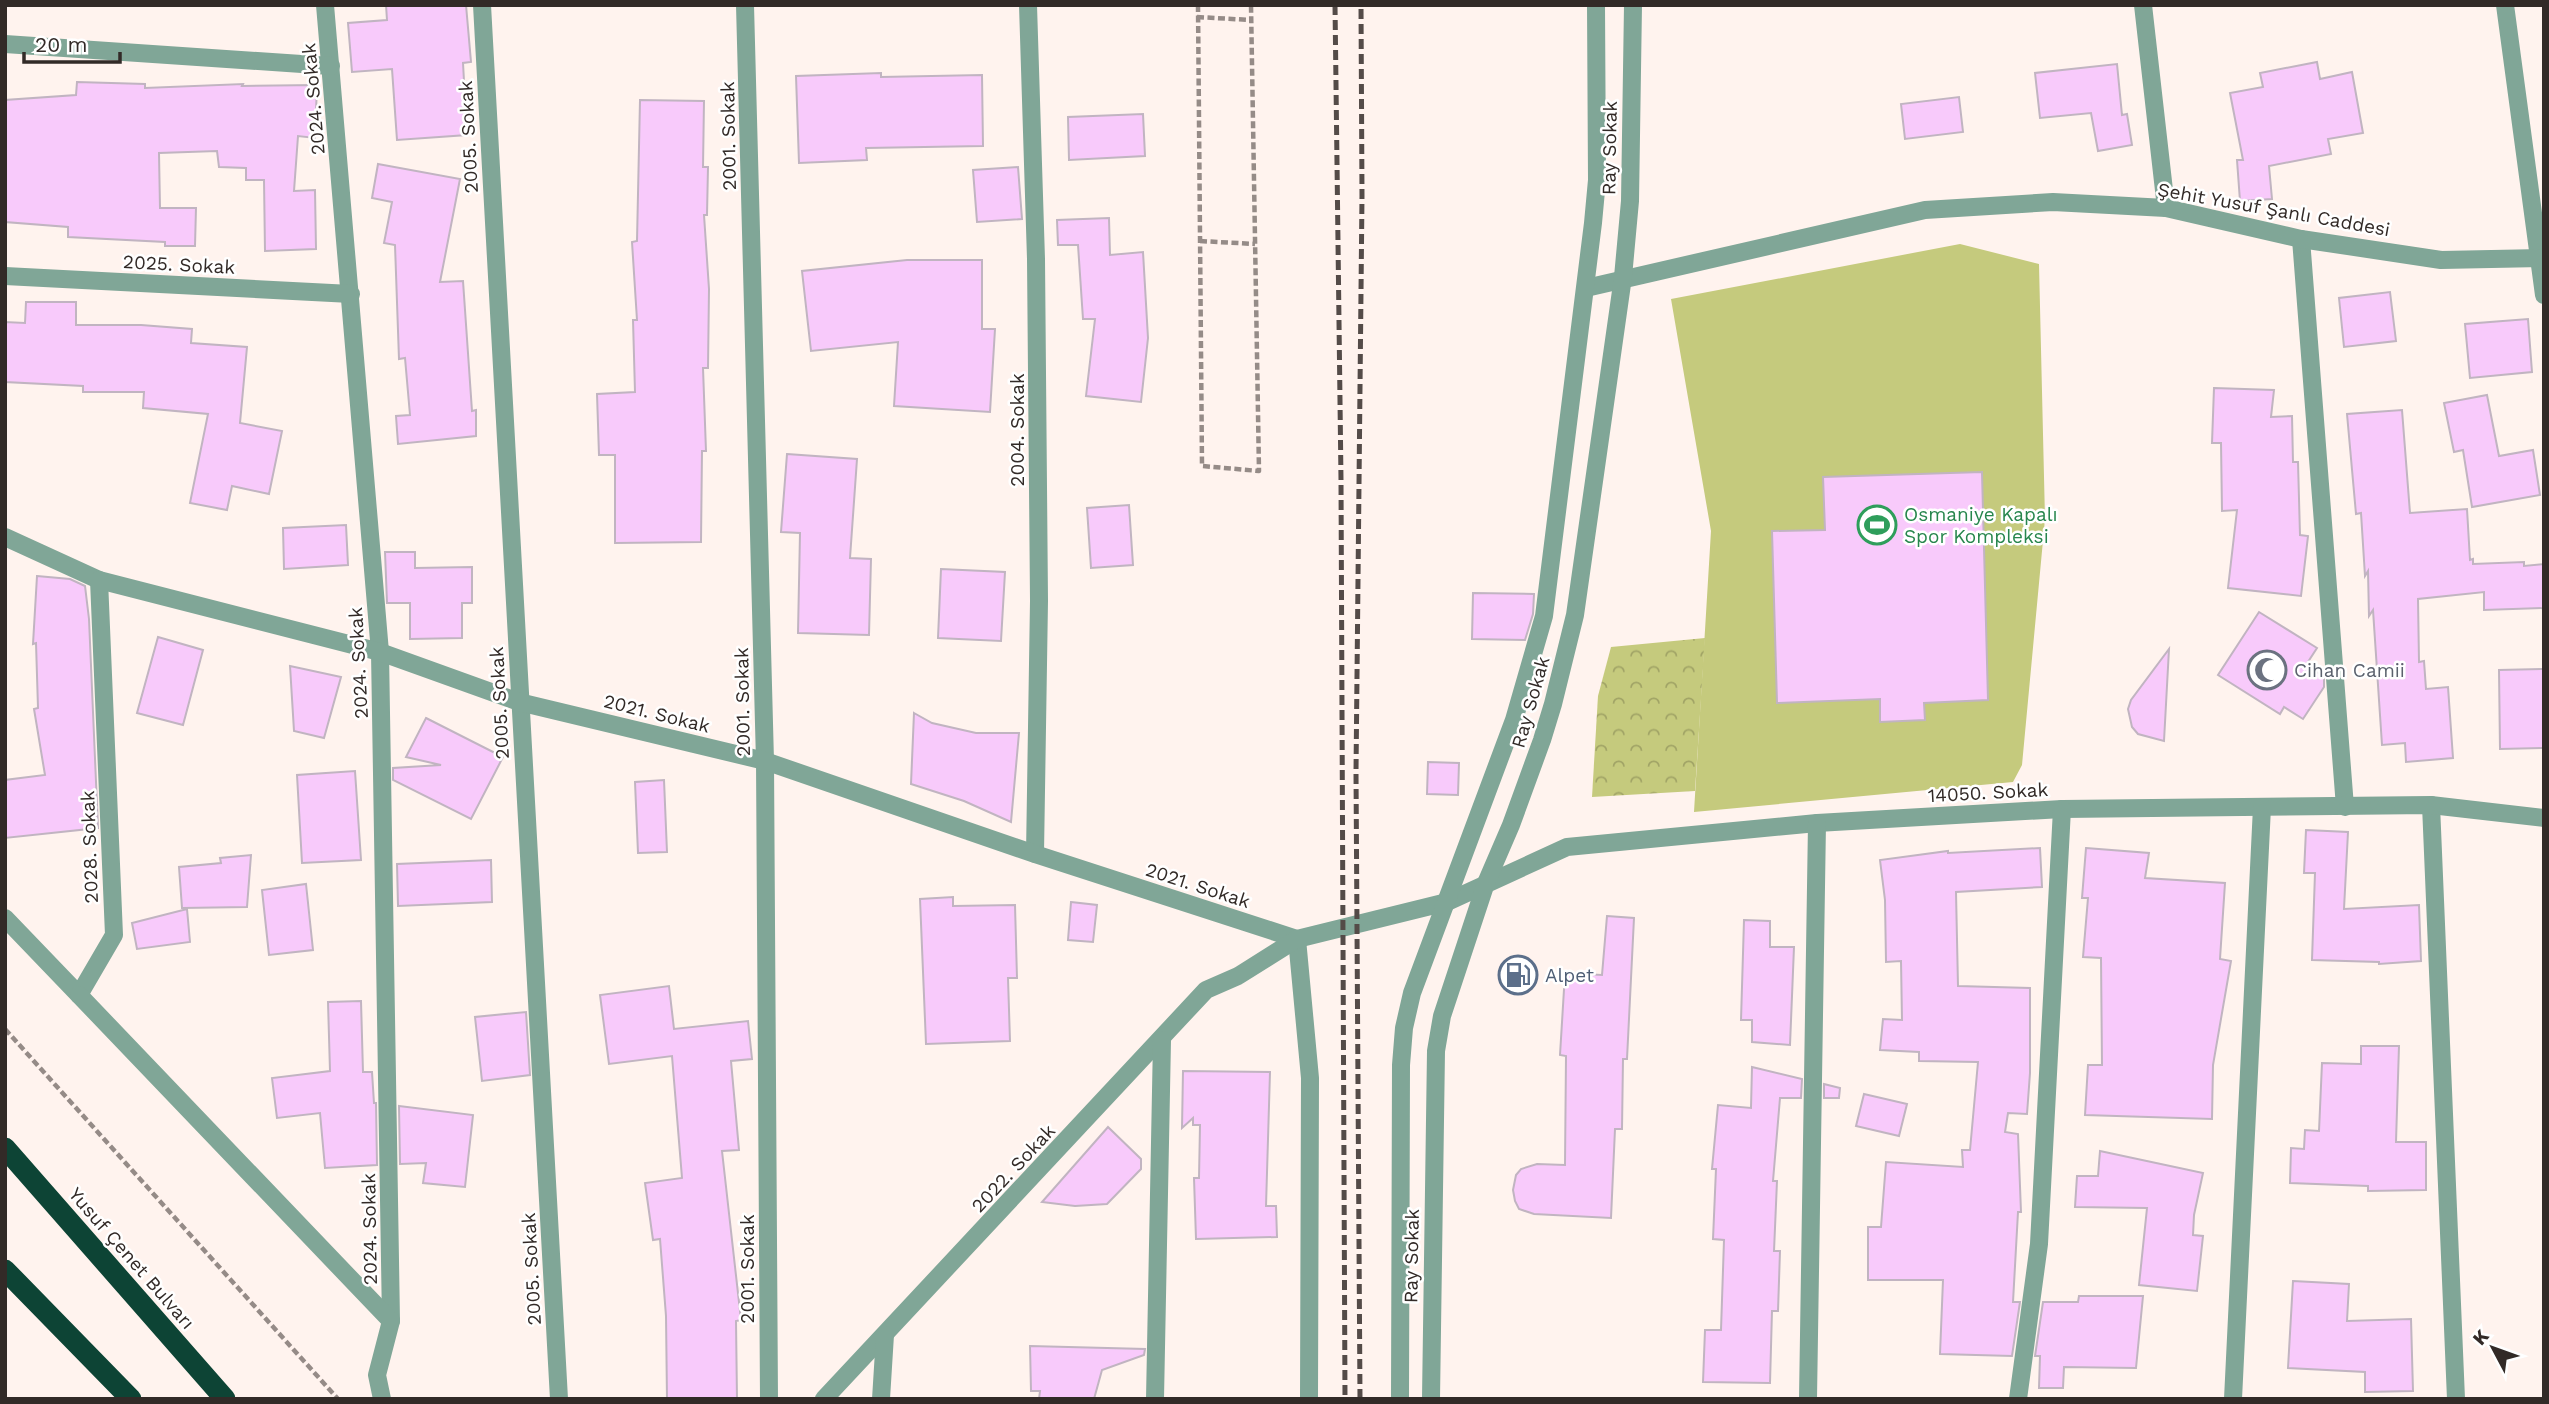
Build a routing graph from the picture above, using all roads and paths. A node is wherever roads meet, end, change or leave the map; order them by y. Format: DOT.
graph roads {
  1 [pos="325,5"];
  2 [pos="482,5"];
  3 [pos="745,5"];
  4 [pos="1028,5"];
  5 [pos="1198,5"];
  6 [pos="1251,5"];
  7 [pos="1595,5"];
  8 [pos="1633,5"];
  9 [pos="2143,5"];
  10 [pos="2505,5"];
  11 [pos="1197,17"];
  12 [pos="1251,20"];
  13 [pos="5,44"];
  14 [pos="331,66"];
  15 [pos="2166,208"];
  16 [pos="2301,239"];
  17 [pos="1200,241"];
  18 [pos="1255,244"];
  19 [pos="2541,259"];
  20 [pos="5,276"];
  21 [pos="1623,277"];
  22 [pos="1586,288"];
  23 [pos="351,295"];
  24 [pos="2544,295"];
  25 [pos="5,537"];
  26 [pos="99,580"];
  27 [pos="380,652"];
  28 [pos="519,702"];
  29 [pos="765,761"];
  30 [pos="2431,805"];
  31 [pos="2262,807"];
  32 [pos="2345,807"];
  33 [pos="2062,809"];
  34 [pos="2544,818"];
  35 [pos="1817,823"];
  36 [pos="1035,854"];
  37 [pos="1486,883"];
  38 [pos="1447,902"];
  39 [pos="5,918"];
  40 [pos="1297,939"];
  41 [pos="79,995"];
  42 [pos="5,1029"];
  43 [pos="1162,1040"];
  44 [pos="5,1148"];
  45 [pos="5,1270"];
  46 [pos="391,1321"];
  47 [pos="885,1335"];
  48 [pos="126,1397"];
  49 [pos="225,1399"];
  50 [pos="338,1399"];
  51 [pos="382,1399"];
  52 [pos="559,1399"];
  53 [pos="769,1399"];
  54 [pos="824,1399"];
  55 [pos="881,1399"];
  56 [pos="1155,1399"];
  57 [pos="1309,1399"];
  58 [pos="1400,1399"];
  59 [pos="1431,1399"];
  60 [pos="1808,1399"];
  61 [pos="2018,1399"];
  62 [pos="2232,1399"];
  63 [pos="2456,1399"];
  1 -- 14 [label="street, 2024. Sokak"];
  2 -- 28 [label="street, 2005. Sokak"];
  3 -- 29 [label="street, 2001. Sokak"];
  4 -- 36 [label="street, 2004. Sokak"];
  5 -- 11 [label="path"];
  6 -- 12 [label="path"];
  7 -- 22 [label="street"];
  8 -- 21 [label="street, Ray Sokak"];
  9 -- 15 [label="street"];
  10 -- 19 [label="street"];
  11 -- 12 [label="path"];
  11 -- 17 [label="path"];
  12 -- 18 [label="path"];
  13 -- 14 [label="street"];
  14 -- 23 [label="street, 2024. Sokak"];
  15 -- 16 [label="street, Şehit Yusuf Şanlı Caddesi"];
  15 -- 21 [label="street, Şehit Yusuf Şanlı Caddesi"];
  16 -- 19 [label="street, Şehit Yusuf Şanlı Caddesi"];
  16 -- 32 [label="street"];
  17 -- 18 [label="path"];
  17 -- 18 [label="path"];
  19 -- 24 [label="street"];
  20 -- 23 [label="street, 2025. Sokak"];
  21 -- 22 [label="street, Şehit Yusuf Şanlı Caddesi"];
  21 -- 37 [label="street, Ray Sokak"];
  22 -- 38 [label="street"];
  23 -- 27 [label="street, 2024. Sokak"];
  25 -- 26 [label="street, 2021. Sokak"];
  26 -- 27 [label="street, 2021. Sokak"];
  26 -- 41 [label="street, 2028. Sokak"];
  27 -- 28 [label="street, 2021. Sokak"];
  27 -- 46 [label="street, 2024. Sokak"];
  28 -- 29 [label="street, 2021. Sokak"];
  28 -- 52 [label="street, 2005. Sokak"];
  29 -- 36 [label="street, 2021. Sokak"];
  29 -- 53 [label="street, 2001. Sokak"];
  30 -- 32 [label="street, 14050. Sokak"];
  30 -- 34 [label="street, 14050. Sokak"];
  30 -- 63 [label="street"];
  31 -- 32 [label="street, 14050. Sokak"];
  31 -- 33 [label="street, 14050. Sokak"];
  31 -- 62 [label="street"];
  33 -- 35 [label="street, 14050. Sokak"];
  33 -- 61 [label="street"];
  35 -- 37 [label="street, 14050. Sokak"];
  35 -- 60 [label="street"];
  36 -- 40 [label="street, 2021. Sokak"];
  37 -- 38 [label="street, 14050. Sokak"];
  37 -- 59 [label="street, Ray Sokak"];
  38 -- 40 [label="street, 14050. Sokak"];
  38 -- 58 [label="street"];
  39 -- 41 [label="street"];
  40 -- 43 [label="street, 2022. Sokak"];
  40 -- 57 [label="street"];
  41 -- 46 [label="street"];
  42 -- 50 [label="path"];
  43 -- 47 [label="street, 2022. Sokak"];
  43 -- 56 [label="street"];
  44 -- 49 [label="highway, Yusuf Çenet Bulvarı"];
  45 -- 48 [label="highway"];
  46 -- 51 [label="street, 2024. Sokak"];
  47 -- 54 [label="street, 2022. Sokak"];
  47 -- 55 [label="street"];
}
